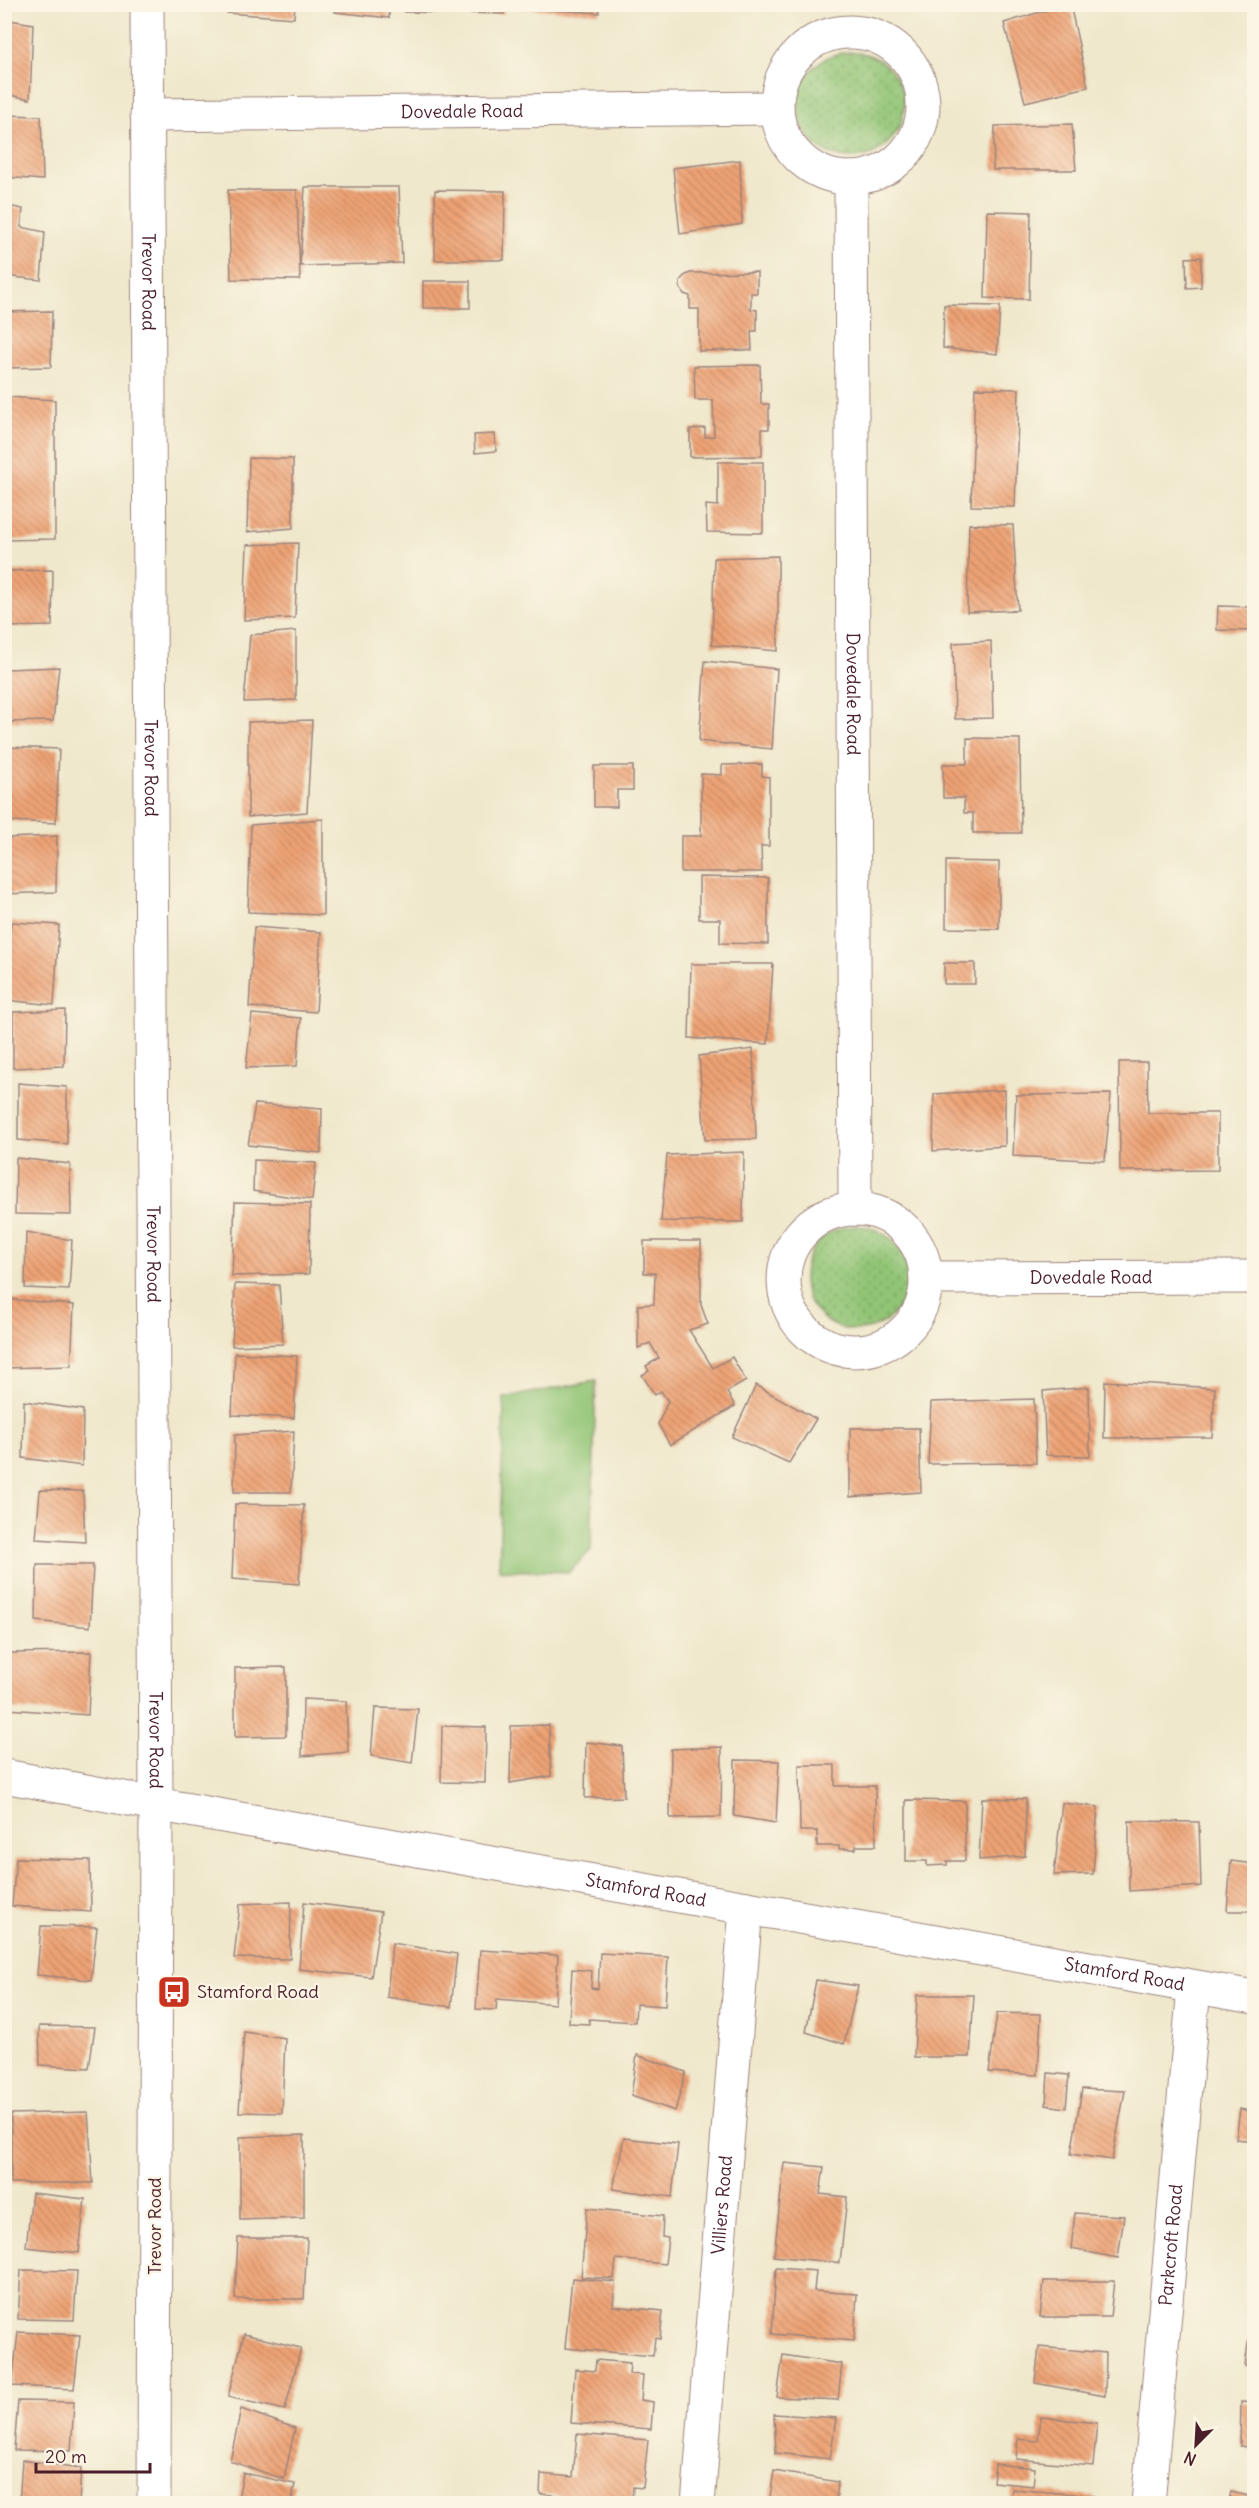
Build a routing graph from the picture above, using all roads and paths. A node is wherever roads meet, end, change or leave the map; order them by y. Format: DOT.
graph roads {
  1 [pos="147,4"];
  2 [pos="777,108"];
  3 [pos="147,115"];
  4 [pos="851,178"];
  5 [pos="855,1209"];
  6 [pos="1254,1277"];
  7 [pos="926,1278"];
  8 [pos="4,1776"];
  9 [pos="156,1804"];
  10 [pos="746,1908"];
  11 [pos="1194,1987"];
  12 [pos="1254,1997"];
  13 [pos="154,2504"];
  14 [pos="698,2504"];
  15 [pos="1148,2504"];
  1 -- 3 [label="street, Trevor Road"];
  2 -- 3 [label="street, Dovedale Road"];
  2 -- 4 [label="street"];
  2 -- 4 [label="street"];
  3 -- 9 [label="street, Trevor Road"];
  4 -- 5 [label="street, Dovedale Road"];
  5 -- 7 [label="street"];
  5 -- 7 [label="street"];
  6 -- 7 [label="street, Dovedale Road"];
  8 -- 9 [label="street, Stamford Road"];
  9 -- 10 [label="street, Stamford Road"];
  9 -- 13 [label="street, Trevor Road"];
  10 -- 11 [label="street, Stamford Road"];
  10 -- 14 [label="street, Villiers Road"];
  11 -- 12 [label="street, Stamford Road"];
  11 -- 15 [label="street, Parkcroft Road"];
}
